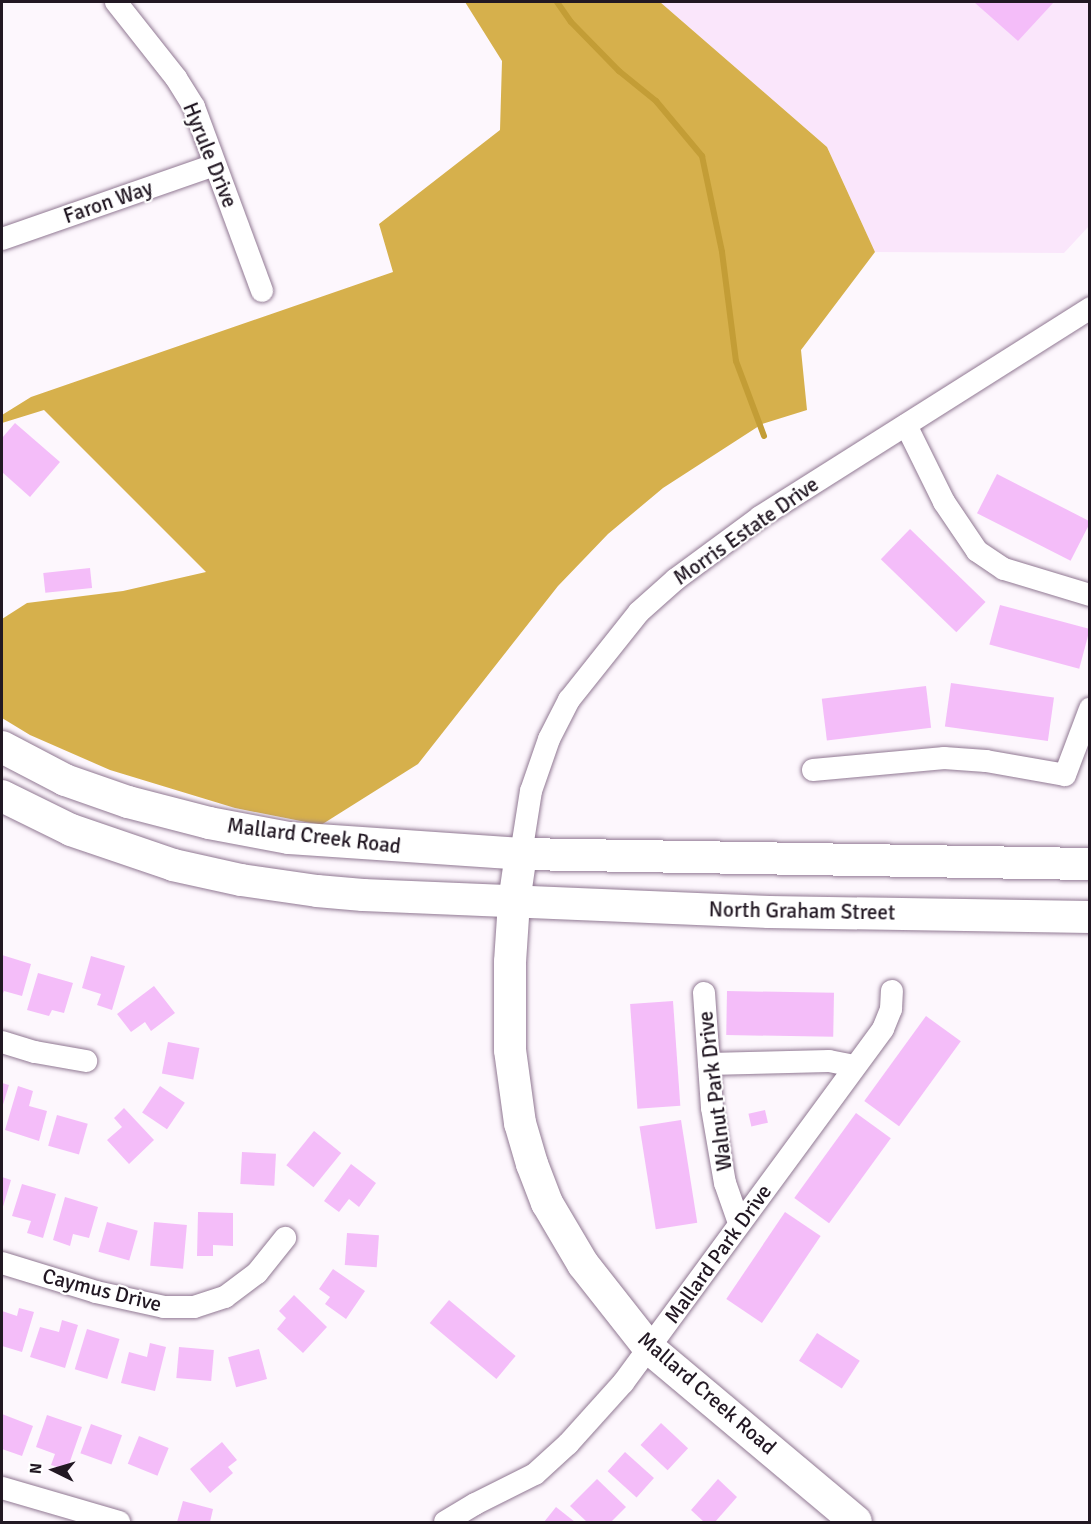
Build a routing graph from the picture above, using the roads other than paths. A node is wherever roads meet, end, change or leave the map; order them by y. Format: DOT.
graph roads {
  1 [pos="116,2"];
  2 [pos="215,165"];
  3 [pos="2,238"];
  4 [pos="262,291"];
  5 [pos="1089,308"];
  6 [pos="906,425"];
  7 [pos="1089,595"];
  8 [pos="1089,709"];
  9 [pos="2,747"];
  10 [pos="813,771"];
  11 [pos="2,796"];
  12 [pos="521,854"];
  13 [pos="1089,864"];
  14 [pos="514,902"];
  15 [pos="1089,917"];
  16 [pos="892,992"];
  17 [pos="704,993"];
  18 [pos="2,1042"];
  19 [pos="86,1061"];
  20 [pos="708,1064"];
  21 [pos="855,1066"];
  22 [pos="739,1223"];
  23 [pos="285,1238"];
  24 [pos="2,1263"];
  25 [pos="649,1348"];
  26 [pos="2,1488"];
  27 [pos="119,1522"];
  28 [pos="445,1522"];
  29 [pos="856,1522"];
  1 -- 2 [label="street, Hyrule Drive"];
  2 -- 3 [label="street, Faron Way"];
  2 -- 4 [label="street, Hyrule Drive"];
  5 -- 6 [label="street, Morris Estate Drive"];
  6 -- 7 [label="street"];
  6 -- 12 [label="street, Morris Estate Drive"];
  8 -- 10 [label="street"];
  9 -- 12 [label="main road, Mallard Creek Road"];
  11 -- 14 [label="main road"];
  12 -- 13 [label="main road"];
  12 -- 14 [label="main road, Mallard Creek Road"];
  14 -- 15 [label="main road, North Graham Street"];
  14 -- 25 [label="main road, Mallard Creek Road"];
  16 -- 21 [label="street, Mallard Park Drive"];
  17 -- 20 [label="street, Walnut Park Drive"];
  18 -- 19 [label="street"];
  20 -- 21 [label="street"];
  20 -- 22 [label="street, Walnut Park Drive"];
  21 -- 22 [label="street, Mallard Park Drive"];
  22 -- 25 [label="street, Mallard Park Drive"];
  23 -- 24 [label="street, Caymus Drive"];
  25 -- 28 [label="street, Mallard Park Drive"];
  25 -- 29 [label="main road, Mallard Creek Road"];
  26 -- 27 [label="street"];
}
